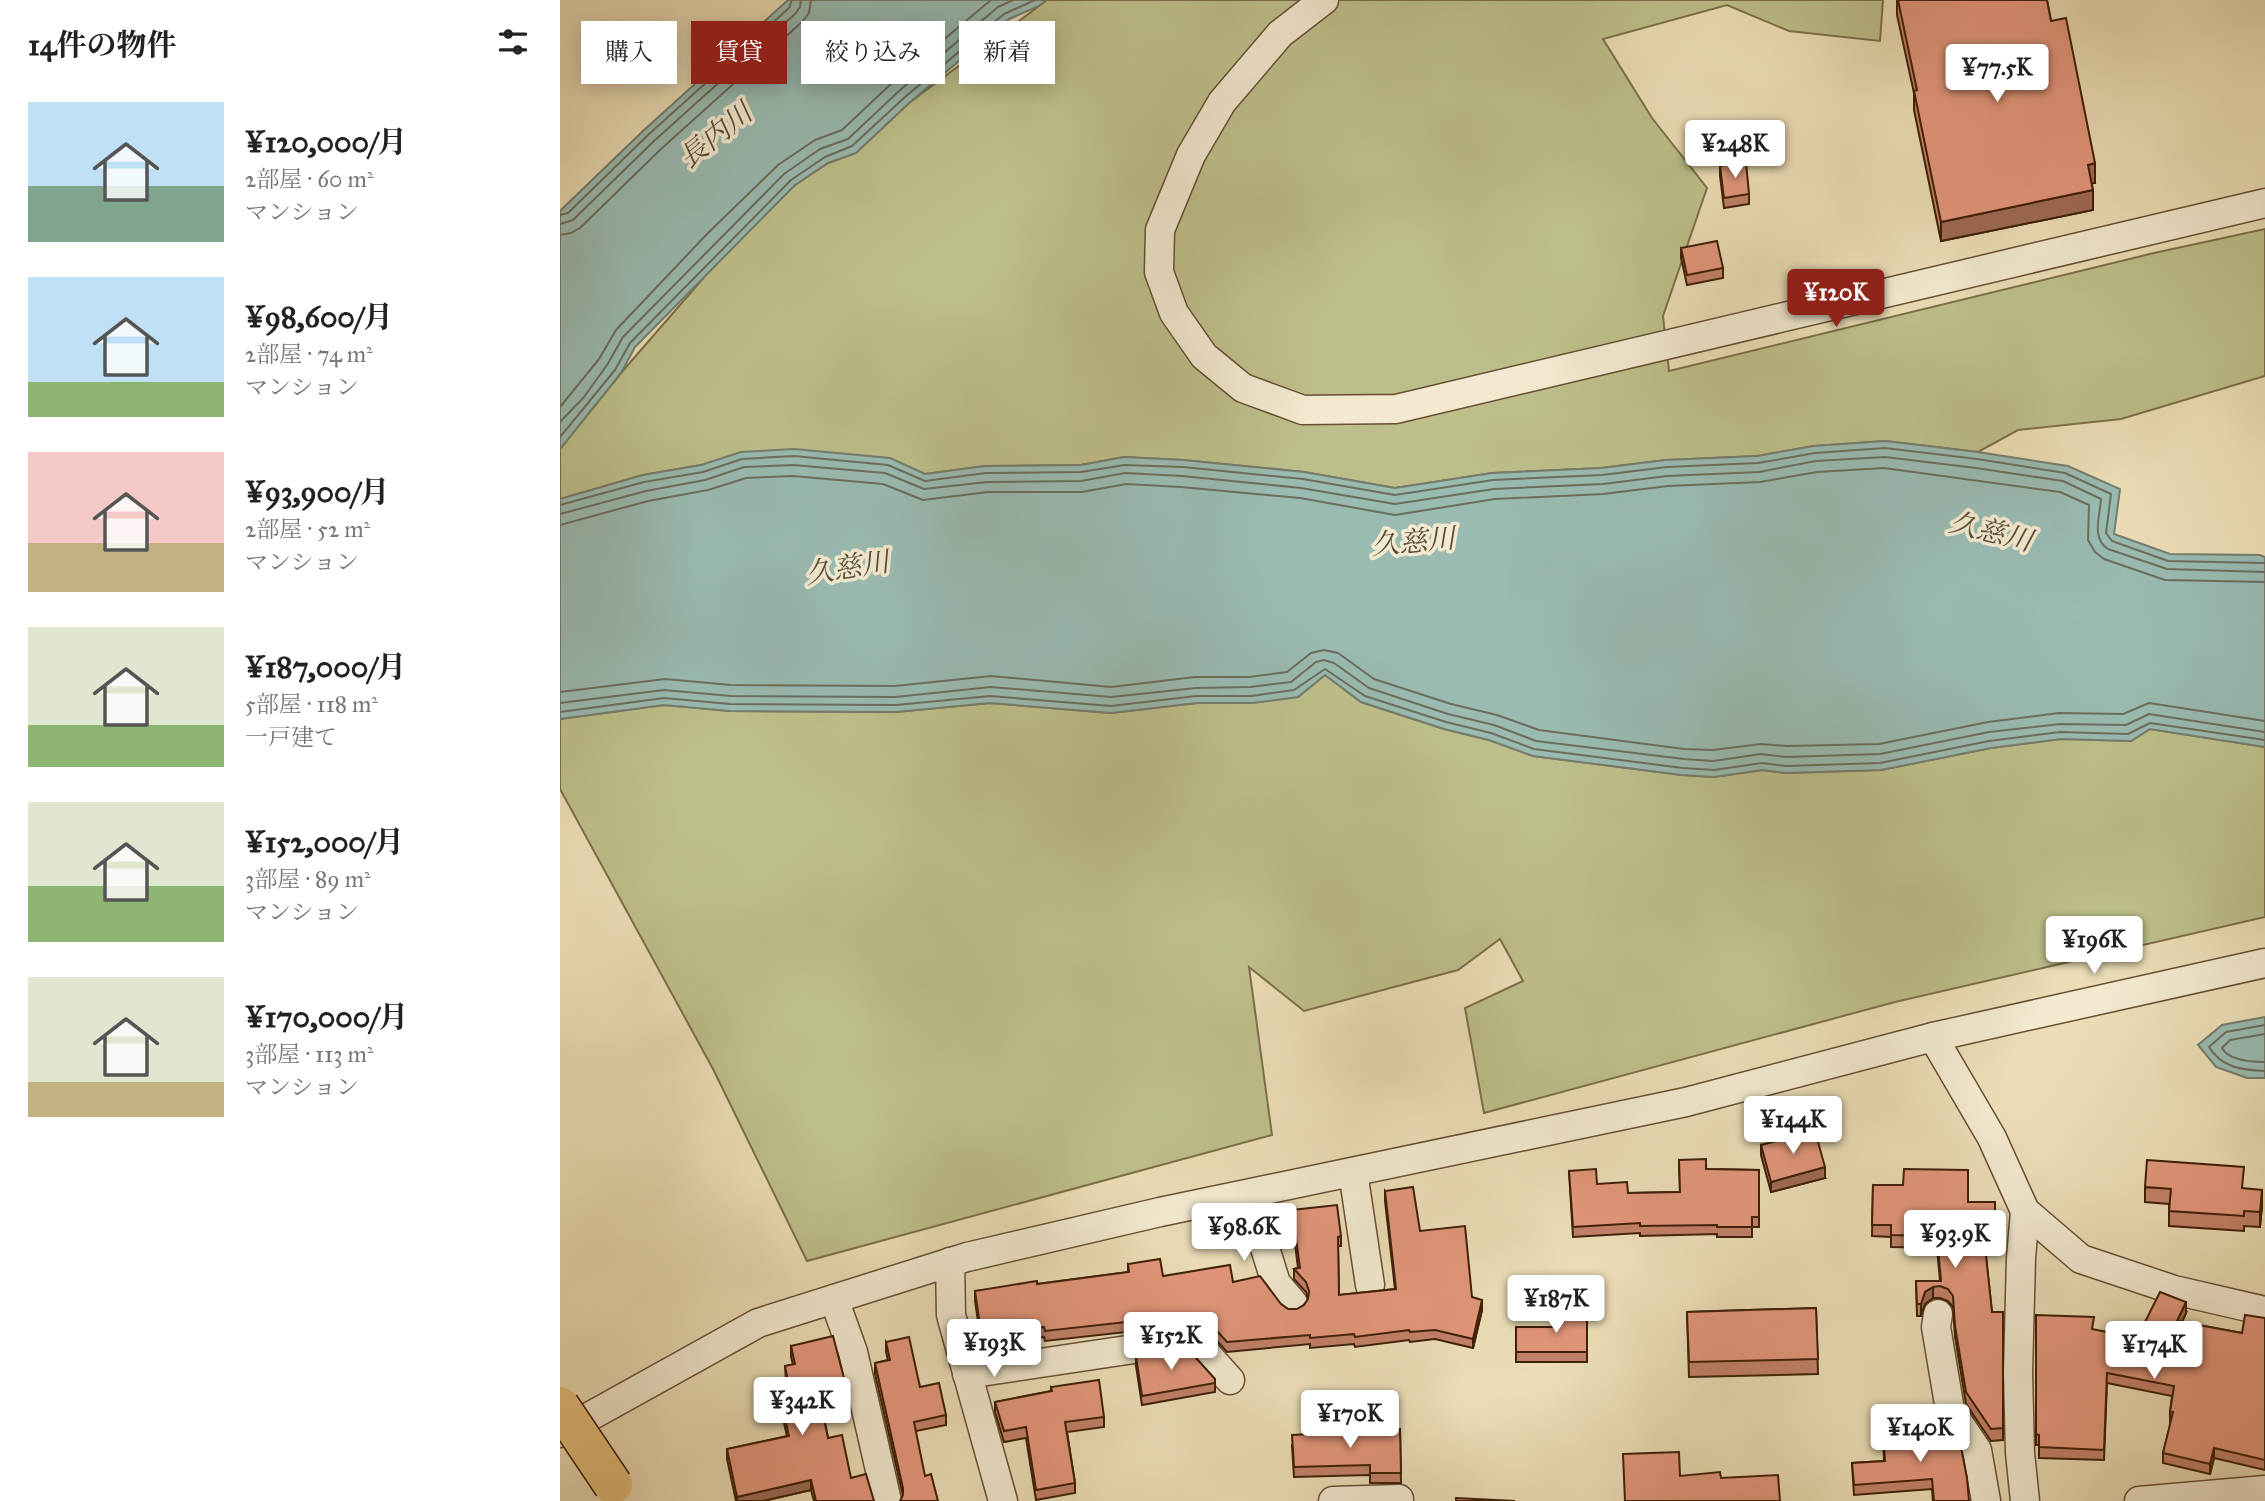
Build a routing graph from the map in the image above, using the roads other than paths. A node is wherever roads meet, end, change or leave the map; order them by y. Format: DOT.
graph roads {
  1 [pos="1324,0"];
  2 [pos="2265,203"];
  3 [pos="2265,963"];
  4 [pos="1933,1037"];
  5 [pos="1353,1172"];
  6 [pos="1248,1194"];
  7 [pos="2025,1211"];
  8 [pos="950,1262"];
  9 [pos="1370,1285"];
  10 [pos="834,1299"];
  11 [pos="1293,1303"];
  12 [pos="2265,1311"];
  13 [pos="1938,1314"];
  14 [pos="967,1374"];
  15 [pos="1230,1380"];
  16 [pos="560,1406"];
  17 [pos="560,1433"];
  18 [pos="613,1485"];
  19 [pos="2265,1490"];
  20 [pos="1399,1499"];
  21 [pos="887,1501"];
  22 [pos="1003,1501"];
  23 [pos="1333,1501"];
  24 [pos="1986,1501"];
  25 [pos="2025,1501"];
  26 [pos="2139,1501"];
  1 -- 2 [label="street"];
  3 -- 4 [label="street"];
  4 -- 5 [label="street"];
  4 -- 7 [label="street"];
  5 -- 6 [label="street"];
  5 -- 9 [label="street"];
  6 -- 8 [label="street"];
  6 -- 11 [label="street"];
  7 -- 12 [label="street"];
  7 -- 25 [label="street"];
  8 -- 10 [label="street"];
  8 -- 14 [label="street"];
  10 -- 17 [label="street"];
  10 -- 21 [label="street"];
  13 -- 24 [label="street"];
  14 -- 15 [label="street"];
  14 -- 22 [label="street"];
  16 -- 18 [label="highway, bridge"];
  19 -- 26 [label="street"];
  20 -- 23 [label="street"];
}
